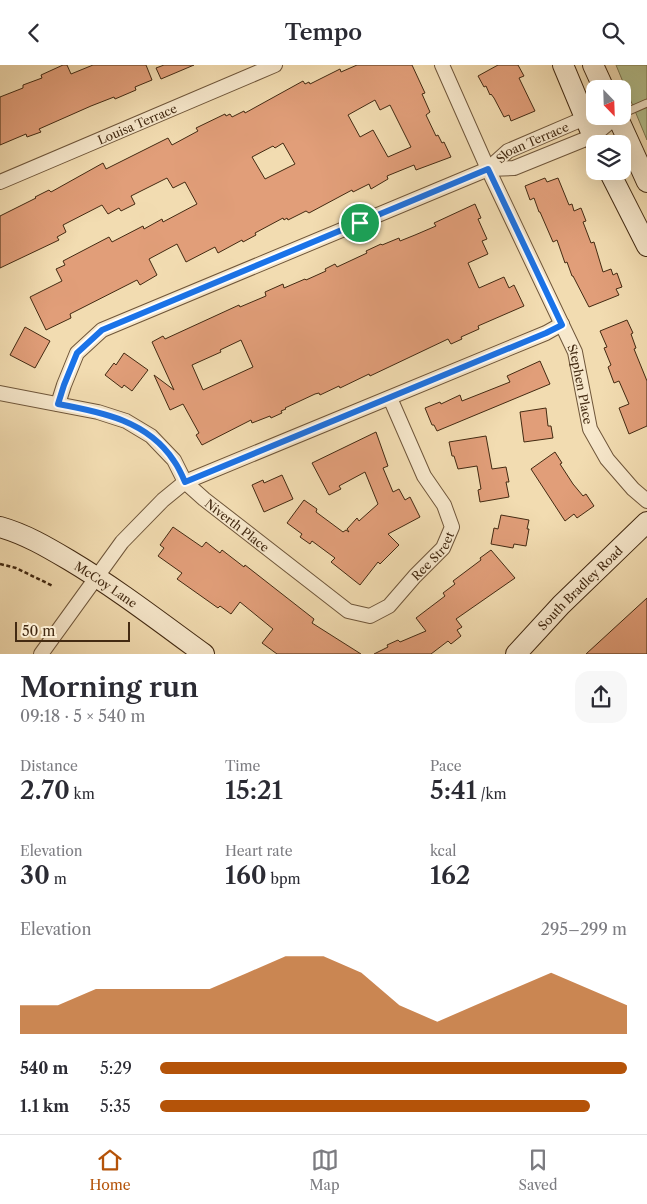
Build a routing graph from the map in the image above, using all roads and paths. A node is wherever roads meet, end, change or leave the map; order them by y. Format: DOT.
graph roads {
  1 [pos="275,65"];
  2 [pos="442,65"];
  3 [pos="563,65"];
  4 [pos="593,65"];
  5 [pos="600,80"];
  6 [pos="647,103"];
  7 [pos="631,110"];
  8 [pos="603,125"];
  9 [pos="620,125"];
  10 [pos="591,133"];
  11 [pos="488,169"];
  12 [pos="614,180"];
  13 [pos="0,182"];
  14 [pos="647,182"];
  15 [pos="647,247"];
  16 [pos="562,325"];
  17 [pos="0,393"];
  18 [pos="390,398"];
  19 [pos="58,404"];
  20 [pos="185,482"];
  21 [pos="647,501"];
  22 [pos="647,522"];
  23 [pos="0,527"];
  24 [pos="0,564"];
  25 [pos="97,577"];
  26 [pos="53,586"];
  27 [pos="370,617"];
  28 [pos="41,654"];
  29 [pos="204,654"];
  30 [pos="516,654"];
  1 -- 13 [label="street, Louisa Terrace"];
  2 -- 11 [label="street, Stephen Place"];
  3 -- 10 [label="street"];
  4 -- 5 [label="street"];
  6 -- 7 [label="lane"];
  8 -- 10 [label="street, Sloan Terrace"];
  9 -- 14 [label="street"];
  10 -- 11 [label="street, Sloan Terrace"];
  10 -- 11 [label="street, Sloan Terrace"];
  11 -- 16 [label="street, Stephen Place"];
  11 -- 19 [label="street, Sloan Terrace"];
  12 -- 15 [label="street"];
  16 -- 18 [label="street"];
  16 -- 21 [label="street, Stephen Place"];
  17 -- 19 [label="street, Niverth Place"];
  18 -- 20 [label="street"];
  18 -- 27 [label="street, Ree Street"];
  19 -- 20 [label="street, Niverth Place"];
  20 -- 25 [label="street"];
  20 -- 27 [label="street, Niverth Place"];
  22 -- 30 [label="street, South Bradley Road"];
  23 -- 25 [label="street, McCoy Lane"];
  24 -- 26 [label="path"];
  25 -- 28 [label="street"];
  25 -- 29 [label="street, McCoy Lane"];
}
